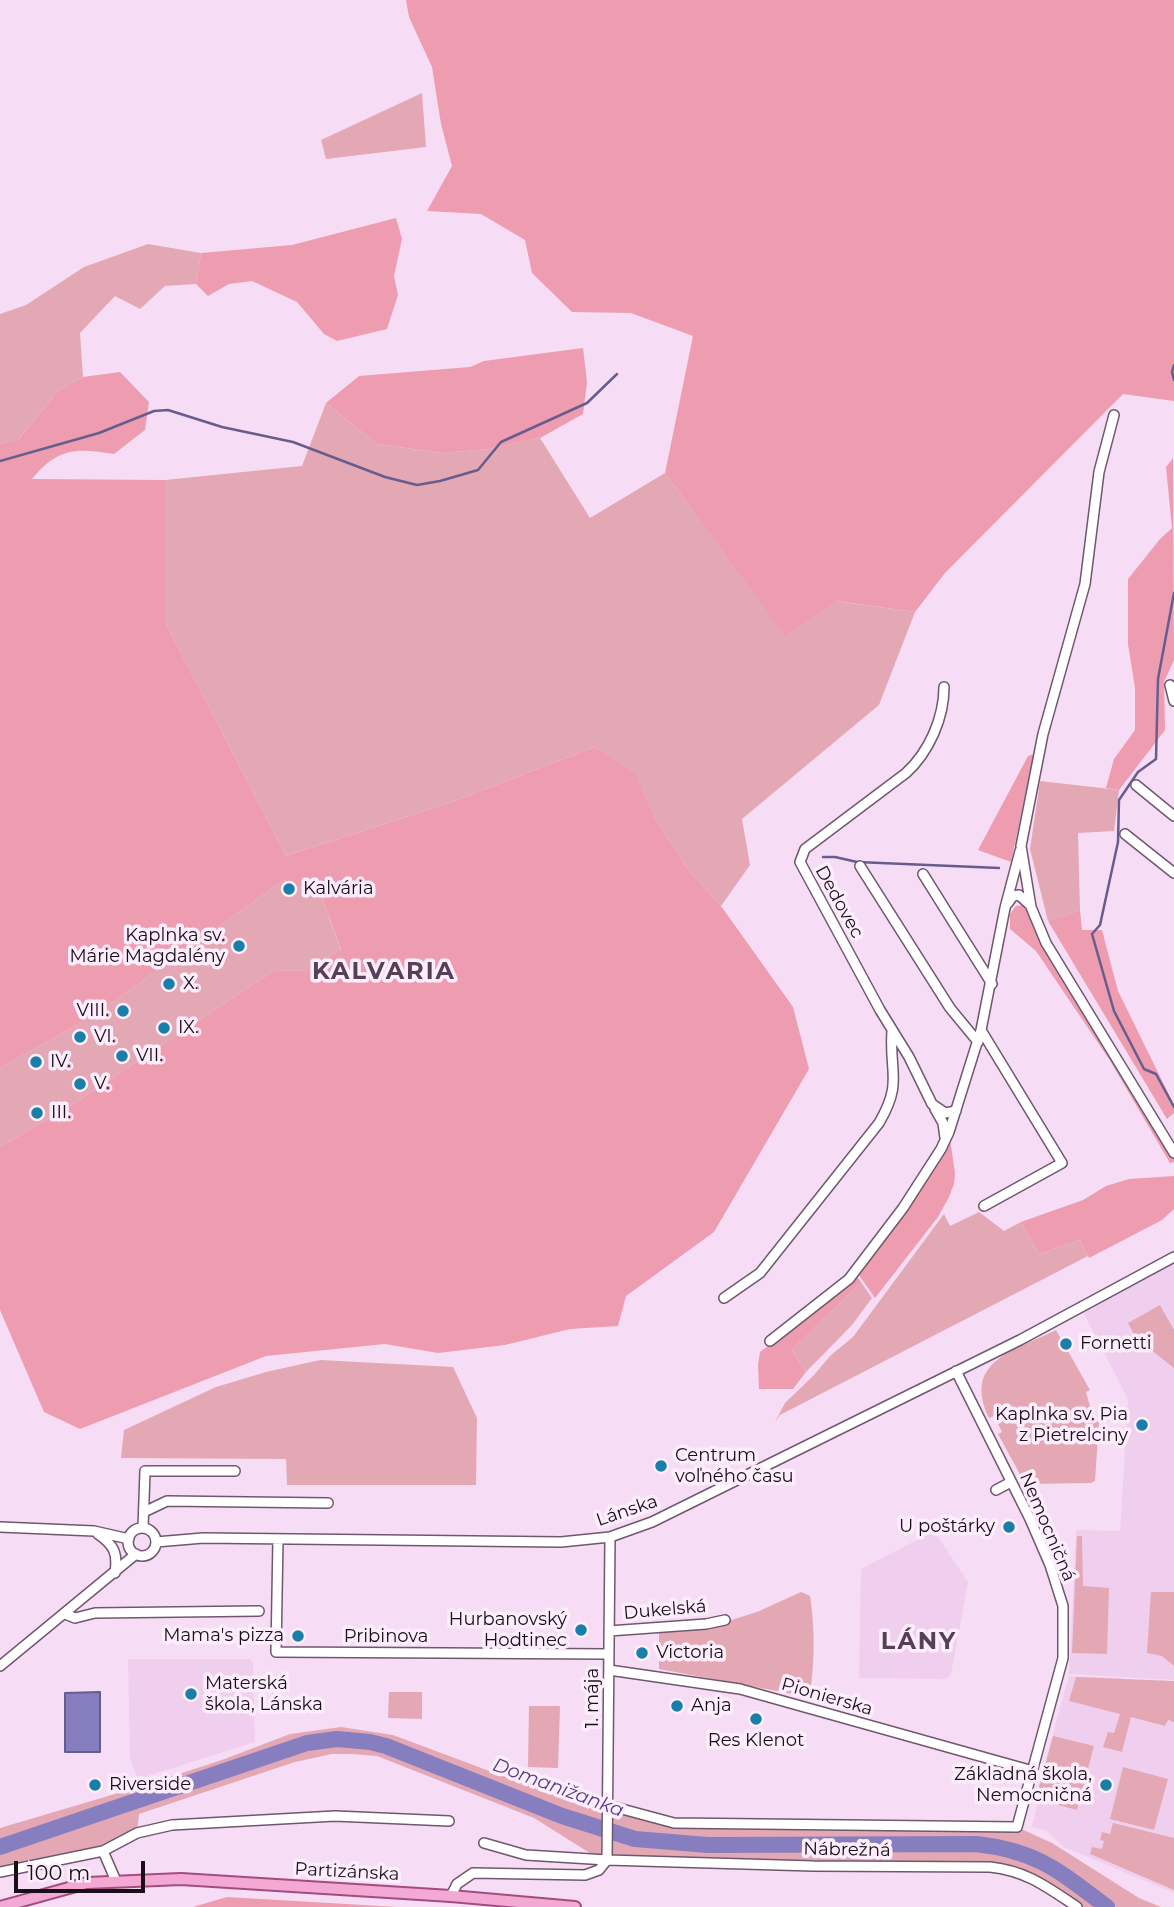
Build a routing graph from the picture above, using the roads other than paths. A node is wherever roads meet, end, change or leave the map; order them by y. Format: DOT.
graph roads {
  1 [pos="1114,415"];
  2 [pos="1170,685"];
  3 [pos="944,687"];
  4 [pos="1174,701"];
  5 [pos="1136,785"];
  6 [pos="1174,816"];
  7 [pos="1125,834"];
  8 [pos="1021,846"];
  9 [pos="860,866"];
  10 [pos="1174,873"];
  11 [pos="923,874"];
  12 [pos="1031,907"];
  13 [pos="1005,908"];
  14 [pos="992,984"];
  15 [pos="981,1030"];
  16 [pos="892,1031"];
  17 [pos="978,1042"];
  18 [pos="932,1104"];
  19 [pos="956,1111"];
  20 [pos="941,1149"];
  21 [pos="1174,1153"];
  22 [pos="984,1206"];
  23 [pos="1174,1257"];
  24 [pos="724,1297"];
  25 [pos="769,1341"];
  26 [pos="956,1371"];
  27 [pos="235,1471"];
  28 [pos="1011,1482"];
  29 [pos="996,1490"];
  30 [pos="328,1503"];
  31 [pos="144,1512"];
  32 [pos="0,1527"];
  33 [pos="143,1528"];
  34 [pos="94,1531"];
  35 [pos="610,1537"];
  36 [pos="129,1539"];
  37 [pos="278,1539"];
  38 [pos="156,1542"];
  39 [pos="136,1554"];
  40 [pos="115,1573"];
  41 [pos="259,1611"];
  42 [pos="65,1614"];
  43 [pos="725,1619"];
  44 [pos="609,1631"];
  45 [pos="608,1654"];
  46 [pos="0,1666"];
  47 [pos="609,1670"];
  48 [pos="1033,1771"];
  49 [pos="607,1805"];
  50 [pos="449,1821"];
  51 [pos="1017,1827"];
  52 [pos="484,1843"];
  53 [pos="103,1851"];
  54 [pos="607,1860"];
  55 [pos="0,1872"];
  56 [pos="116,1881"];
  57 [pos="451,1896"];
  58 [pos="0,1907"];
  59 [pos="575,1907"];
  60 [pos="1077,1907"];
  1 -- 8 [label="street"];
  2 -- 4 [label="street"];
  3 -- 16 [label="street, Dedovec"];
  5 -- 6 [label="street"];
  7 -- 10 [label="street"];
  8 -- 12 [label="street"];
  8 -- 13 [label="street"];
  9 -- 17 [label="street, Dedovec"];
  11 -- 14 [label="street"];
  12 -- 13 [label="street"];
  12 -- 21 [label="street"];
  13 -- 14 [label="street"];
  14 -- 15 [label="street"];
  15 -- 17 [label="street"];
  15 -- 22 [label="street"];
  16 -- 18 [label="street, Dedovec"];
  16 -- 24 [label="street"];
  17 -- 19 [label="street"];
  18 -- 19 [label="street"];
  18 -- 20 [label="street, Dedovec"];
  19 -- 20 [label="street"];
  20 -- 25 [label="street"];
  23 -- 26 [label="street, Lánska"];
  26 -- 28 [label="street, Nemocničná"];
  26 -- 35 [label="street, Lánska"];
  27 -- 31 [label="street"];
  28 -- 29 [label="street"];
  28 -- 48 [label="street, Nemocničná"];
  30 -- 31 [label="street"];
  31 -- 33 [label="street"];
  32 -- 34 [label="street"];
  33 -- 36 [label="street"];
  33 -- 38 [label="street"];
  34 -- 36 [label="street"];
  34 -- 40 [label="street"];
  35 -- 37 [label="street, Lánska"];
  35 -- 44 [label="street, 1. mája"];
  36 -- 39 [label="street"];
  37 -- 38 [label="street, Lánska"];
  37 -- 45 [label="street, Pribinova"];
  38 -- 39 [label="street"];
  39 -- 40 [label="street"];
  40 -- 42 [label="street"];
  41 -- 42 [label="street"];
  42 -- 46 [label="street"];
  43 -- 44 [label="street, Dukelská"];
  44 -- 45 [label="street, 1. mája"];
  45 -- 47 [label="street, 1. mája"];
  47 -- 48 [label="street, Pionierska"];
  47 -- 49 [label="street, 1. mája"];
  48 -- 51 [label="street, Nemocničná"];
  49 -- 51 [label="street, Nábrežná"];
  49 -- 54 [label="street, 1. mája"];
  50 -- 53 [label="street"];
  52 -- 54 [label="street, Nábrežná"];
  53 -- 55 [label="street"];
  53 -- 56 [label="street"];
  54 -- 57 [label="street"];
  54 -- 60 [label="street, Nábrežná"];
  56 -- 57 [label="main road, Partizánska"];
  56 -- 58 [label="main road, Partizánska"];
  57 -- 59 [label="main road, Partizánska"];
}
